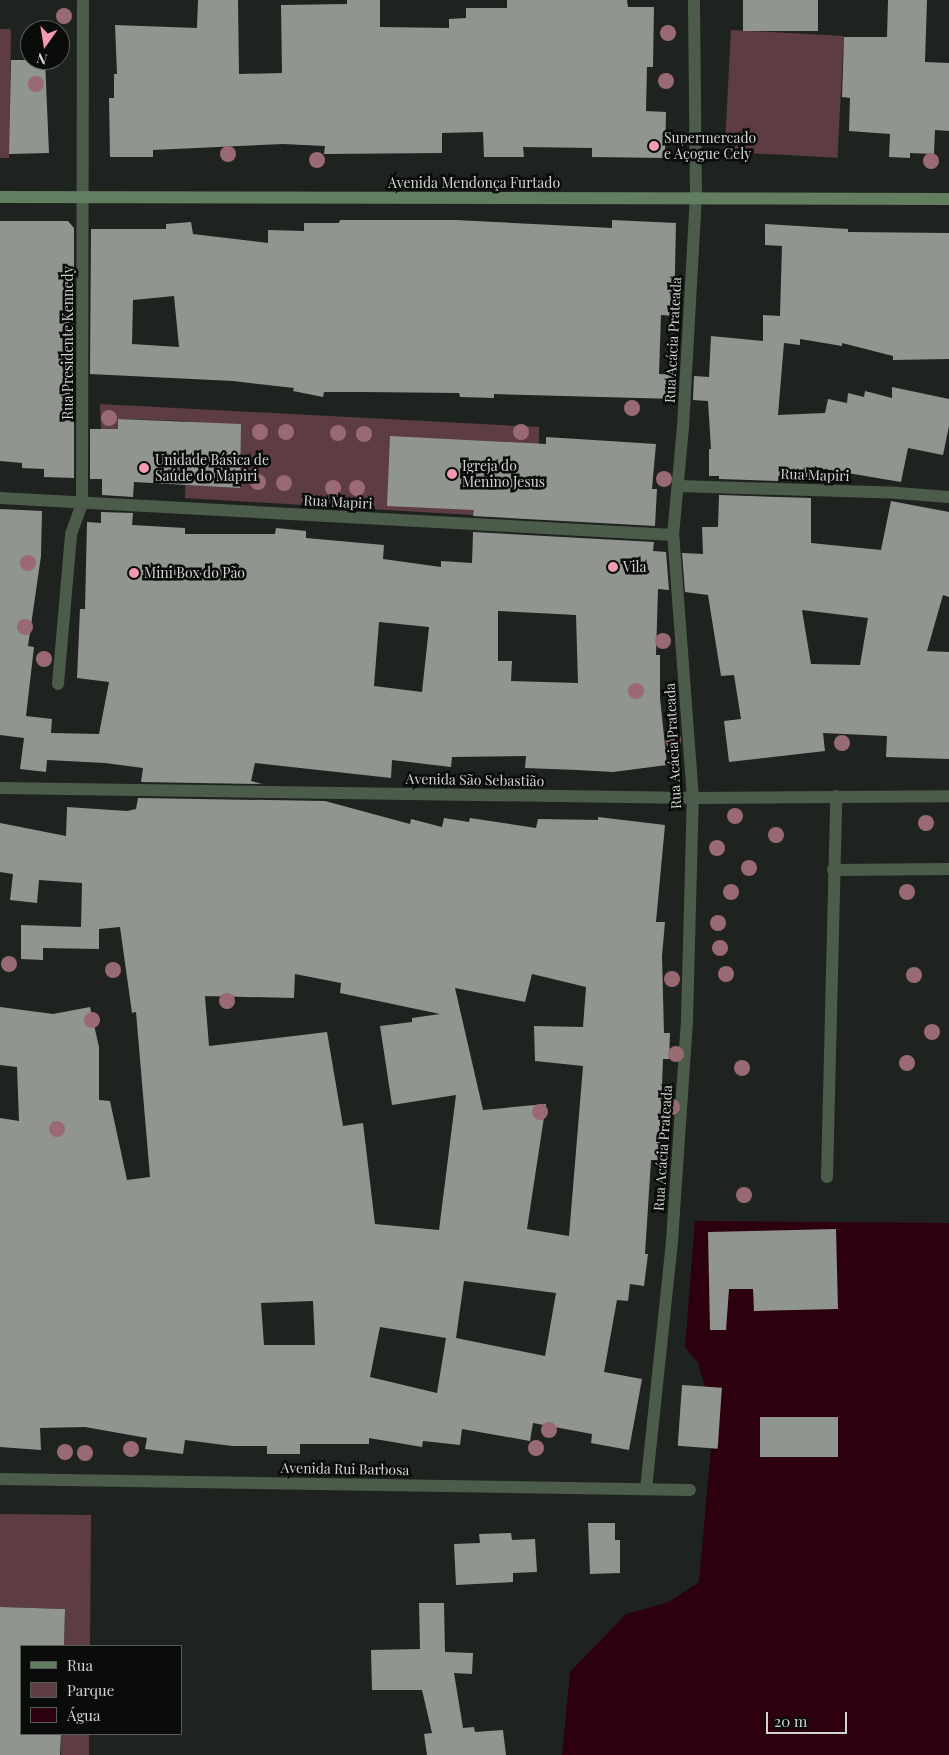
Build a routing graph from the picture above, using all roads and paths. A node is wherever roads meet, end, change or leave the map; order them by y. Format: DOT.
graph roads {
  1 [pos="83,0"];
  2 [pos="694,0"];
  3 [pos="0,197"];
  4 [pos="84,198"];
  5 [pos="696,198"];
  6 [pos="949,199"];
  7 [pos="679,486"];
  8 [pos="949,497"];
  9 [pos="0,498"];
  10 [pos="82,503"];
  11 [pos="674,535"];
  12 [pos="58,684"];
  13 [pos="0,788"];
  14 [pos="836,796"];
  15 [pos="949,796"];
  16 [pos="692,798"];
  17 [pos="949,868"];
  18 [pos="833,870"];
  19 [pos="827,1177"];
  20 [pos="0,1479"];
  21 [pos="646,1489"];
  22 [pos="690,1490"];
  1 -- 4 [label="street, Rua Presidente Kennedy"];
  2 -- 5 [label="street, Rua Acácia Prateada"];
  3 -- 4 [label="street, Avenida Mendonça Furtado"];
  4 -- 5 [label="street, Avenida Mendonça Furtado"];
  4 -- 10 [label="street, Rua Presidente Kennedy"];
  5 -- 6 [label="street, Avenida Mendonça Furtado"];
  5 -- 7 [label="street, Rua Acácia Prateada"];
  7 -- 8 [label="street, Rua Mapiri"];
  7 -- 11 [label="street, Rua Acácia Prateada"];
  9 -- 10 [label="street, Rua Mapiri"];
  10 -- 11 [label="street, Rua Mapiri"];
  10 -- 12 [label="street, Rua Presidente Kennedy"];
  11 -- 16 [label="street, Rua Acácia Prateada"];
  13 -- 16 [label="street, Avenida São Sebastião"];
  14 -- 15 [label="street, Avenida São Sebastião"];
  14 -- 16 [label="street, Avenida São Sebastião"];
  14 -- 18 [label="street"];
  16 -- 21 [label="street, Rua Acácia Prateada"];
  17 -- 18 [label="street"];
  18 -- 19 [label="street"];
  20 -- 21 [label="street, Avenida Rui Barbosa"];
  21 -- 22 [label="street, Avenida Rui Barbosa"];
}
